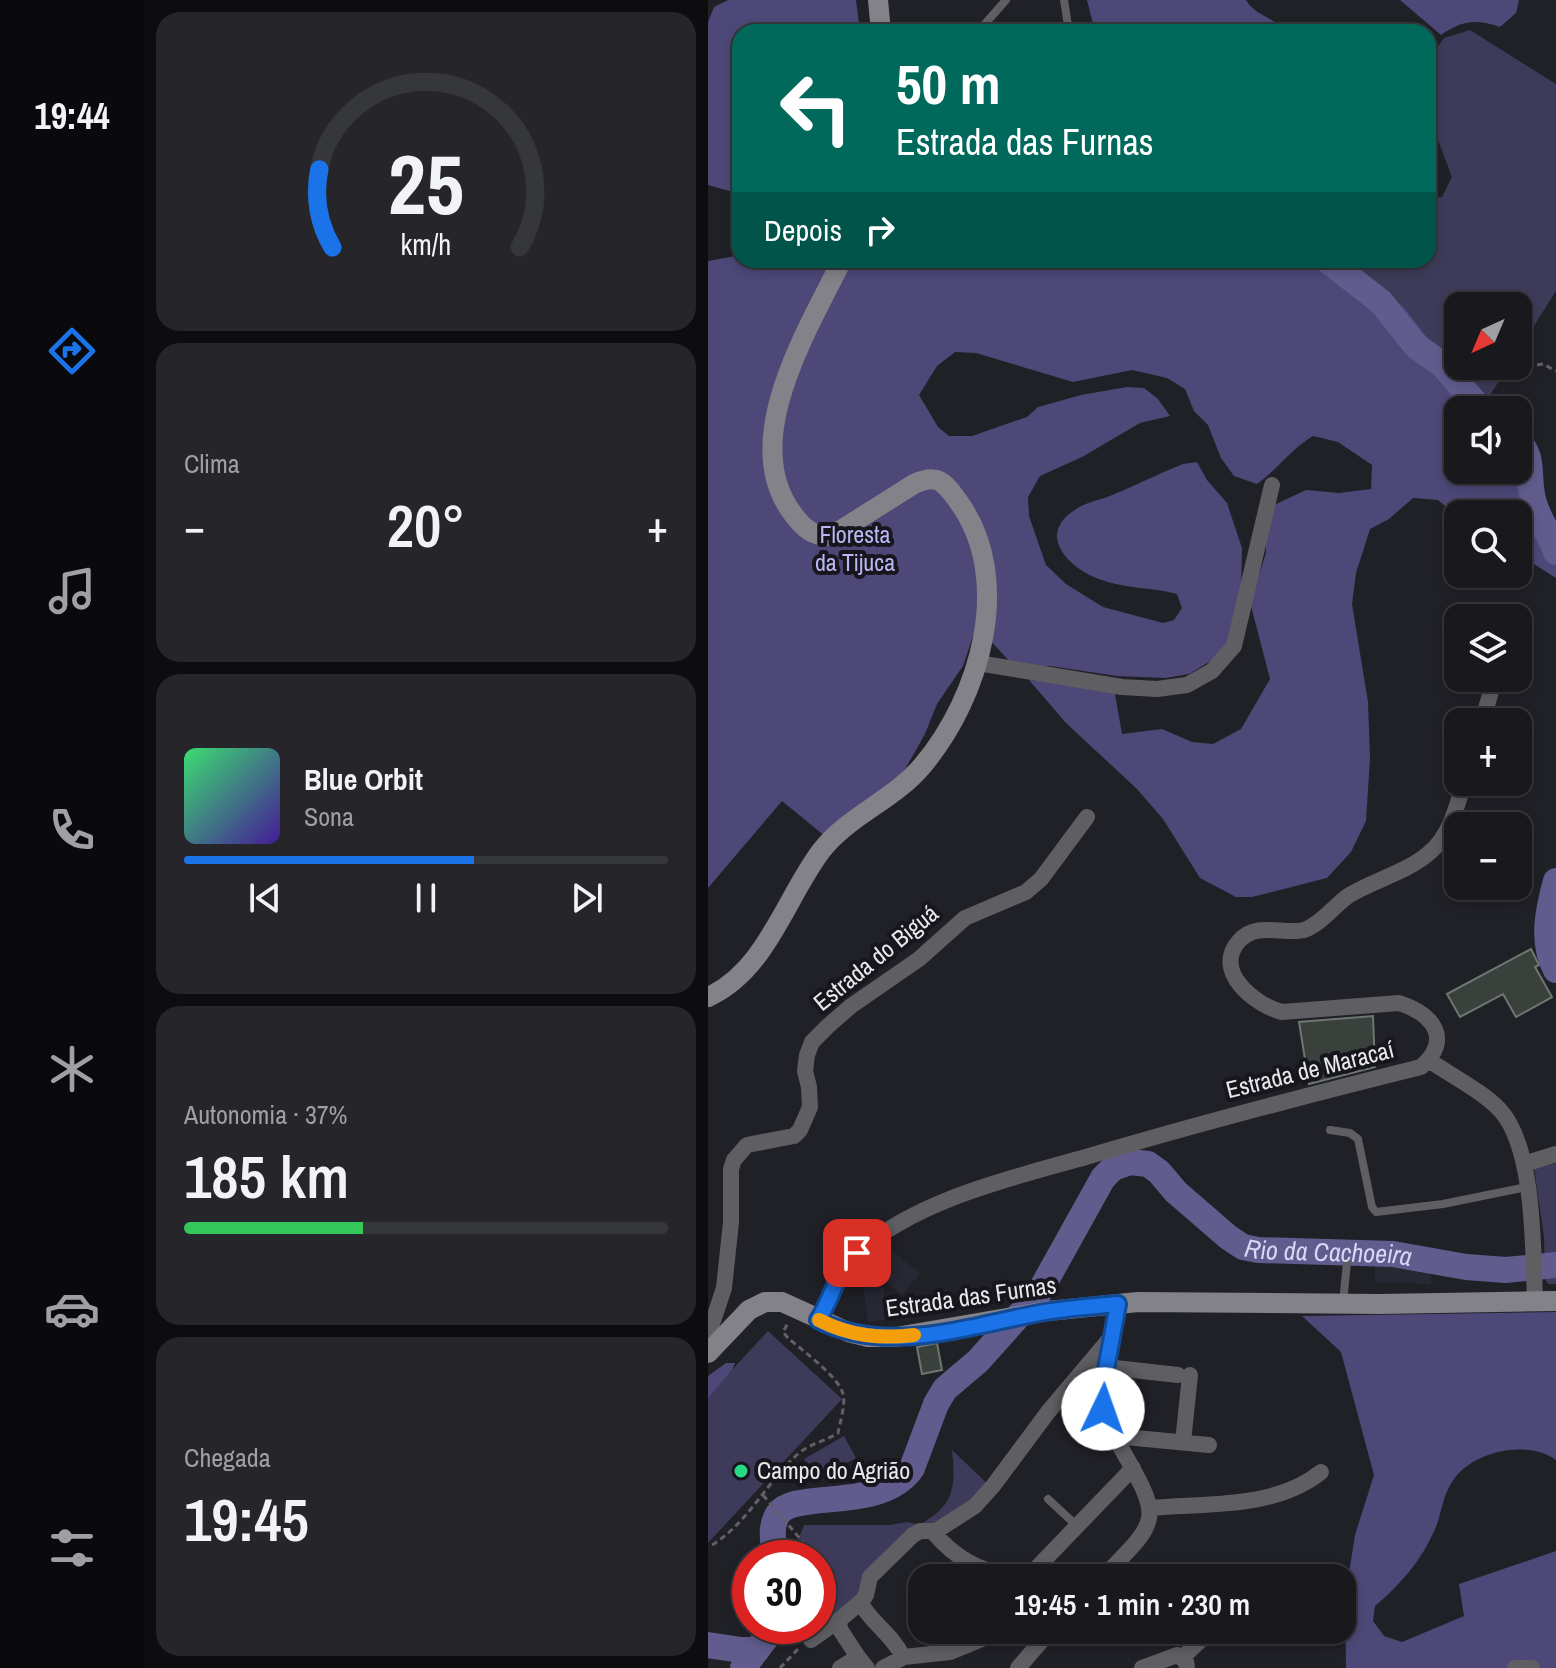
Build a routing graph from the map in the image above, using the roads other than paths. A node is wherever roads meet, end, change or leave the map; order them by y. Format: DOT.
graph roads {
  1 [pos="878,0"];
  2 [pos="1006,0"];
  3 [pos="1064,0"];
  4 [pos="880,24"];
  5 [pos="985,24"];
  6 [pos="1068,24"];
  7 [pos="838,268"];
  8 [pos="1272,485"];
  9 [pos="978,663"];
  10 [pos="1460,796"];
  11 [pos="1087,817"];
  12 [pos="708,997"];
  13 [pos="1429,1060"];
  14 [pos="1330,1130"];
  15 [pos="1556,1154"];
  16 [pos="1524,1164"];
  17 [pos="1527,1187"];
  18 [pos="1347,1262"];
  19 [pos="1546,1301"];
  20 [pos="1343,1303"];
  21 [pos="1118,1304"];
  22 [pos="808,1316"];
  23 [pos="1113,1335"];
  24 [pos="708,1336"];
  25 [pos="708,1353"];
  26 [pos="1106,1367"];
  27 [pos="1115,1436"];
  28 [pos="1183,1442"];
  29 [pos="1209,1445"];
  30 [pos="1133,1468"];
  31 [pos="1321,1472"];
  32 [pos="1048,1499"];
  33 [pos="1151,1508"];
  34 [pos="1077,1526"];
  35 [pos="933,1532"];
  36 [pos="970,1564"];
  37 [pos="1040,1564"];
  38 [pos="1116,1564"];
  39 [pos="860,1602"];
  40 [pos="836,1622"];
  41 [pos="836,1627"];
  42 [pos="972,1644"];
  43 [pos="1038,1644"];
  44 [pos="1200,1644"];
  45 [pos="903,1657"];
  46 [pos="863,1662"];
  47 [pos="1185,1663"];
  48 [pos="840,1668"];
  49 [pos="883,1668"];
  50 [pos="1018,1668"];
  51 [pos="1142,1668"];
  52 [pos="1515,1668"];
  53 [pos="1532,1668"];
  1 -- 4 [label="street"];
  2 -- 5 [label="lane"];
  3 -- 6 [label="lane"];
  7 -- 9 [label="street"];
  8 -- 9 [label="street"];
  9 -- 12 [label="street"];
  10 -- 13 [label="street, Estrada de Maracaí"];
  11 -- 24 [label="street, Estrada do Biguá"];
  13 -- 16 [label="street"];
  13 -- 22 [label="street, Estrada de Maracaí"];
  14 -- 17 [label="lane"];
  15 -- 16 [label="street"];
  16 -- 17 [label="street"];
  17 -- 19 [label="street"];
  18 -- 20 [label="lane"];
  19 -- 20 [label="street, Estrada das Furnas"];
  20 -- 21 [label="street, Estrada das Furnas"];
  21 -- 22 [label="street, Estrada das Furnas"];
  21 -- 23 [label="street"];
  22 -- 25 [label="street, Estrada das Furnas"];
  23 -- 26 [label="street"];
  23 -- 35 [label="street"];
  26 -- 27 [label="street"];
  26 -- 28 [label="street"];
  27 -- 28 [label="street"];
  27 -- 30 [label="street"];
  28 -- 29 [label="street"];
  30 -- 33 [label="street"];
  30 -- 34 [label="street"];
  31 -- 33 [label="street"];
  32 -- 34 [label="lane"];
  33 -- 38 [label="street"];
  34 -- 37 [label="street"];
  35 -- 36 [label="street"];
  35 -- 39 [label="street"];
  39 -- 40 [label="street"];
  39 -- 45 [label="street"];
  41 -- 46 [label="street"];
  42 -- 45 [label="street"];
  43 -- 50 [label="street"];
  44 -- 47 [label="street"];
  45 -- 49 [label="street"];
  46 -- 48 [label="street"];
  47 -- 51 [label="street"];
  52 -- 53 [label="street"];
}
